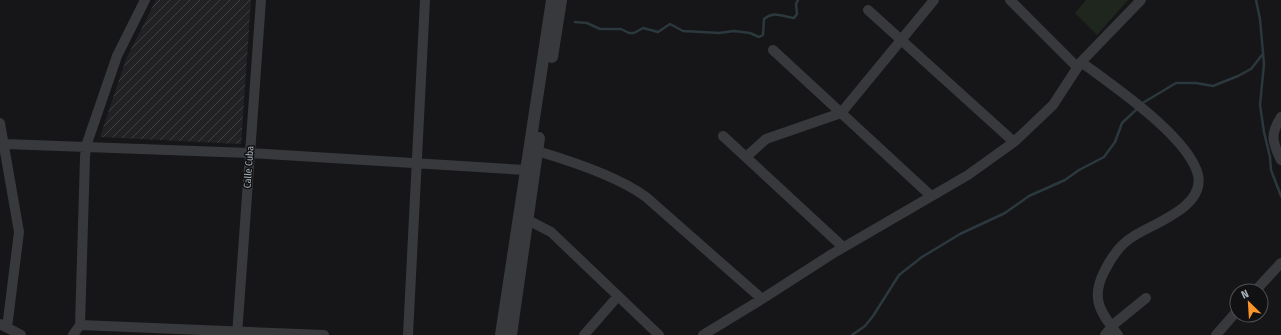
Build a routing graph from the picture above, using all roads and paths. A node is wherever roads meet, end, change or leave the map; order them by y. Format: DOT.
graph roads {
  1 [pos="145,0"];
  2 [pos="261,0"];
  3 [pos="425,0"];
  4 [pos="552,0"];
  5 [pos="561,0"];
  6 [pos="934,0"];
  7 [pos="1010,0"];
  8 [pos="1141,0"];
  9 [pos="868,10"];
  10 [pos="901,40"];
  11 [pos="773,50"];
  12 [pos="1079,65"];
  13 [pos="841,112"];
  14 [pos="1281,117"];
  15 [pos="0,123"];
  16 [pos="723,136"];
  17 [pos="1014,142"];
  18 [pos="5,144"];
  19 [pos="86,146"];
  20 [pos="537,151"];
  21 [pos="249,153"];
  22 [pos="746,157"];
  23 [pos="1281,160"];
  24 [pos="417,163"];
  25 [pos="526,170"];
  26 [pos="930,195"];
  27 [pos="523,218"];
  28 [pos="843,247"];
  29 [pos="1281,263"];
  30 [pos="1262,283"];
  31 [pos="618,296"];
  32 [pos="1146,298"];
  33 [pos="762,299"];
  34 [pos="1229,320"];
  35 [pos="80,325"];
  36 [pos="3,326"];
  37 [pos="1112,332"];
  38 [pos="237,333"];
  39 [pos="21,335"];
  40 [pos="74,335"];
  41 [pos="324,335"];
  42 [pos="408,335"];
  43 [pos="501,335"];
  44 [pos="511,335"];
  45 [pos="584,335"];
  46 [pos="659,335"];
  47 [pos="703,335"];
  48 [pos="1216,335"];
  1 -- 19 [label="street"];
  2 -- 21 [label="street, Calle Cuba"];
  3 -- 24 [label="street"];
  4 -- 25 [label="street"];
  5 -- 20 [label="street"];
  6 -- 10 [label="street"];
  7 -- 12 [label="street"];
  8 -- 12 [label="street"];
  9 -- 10 [label="street"];
  10 -- 13 [label="street"];
  10 -- 17 [label="street"];
  11 -- 13 [label="street"];
  12 -- 17 [label="street"];
  12 -- 37 [label="street"];
  13 -- 22 [label="street"];
  13 -- 26 [label="street"];
  14 -- 23 [label="street"];
  15 -- 18 [label="street"];
  16 -- 22 [label="street"];
  17 -- 26 [label="street"];
  18 -- 19 [label="street"];
  18 -- 36 [label="street"];
  19 -- 21 [label="street"];
  19 -- 35 [label="street"];
  20 -- 27 [label="street"];
  20 -- 33 [label="street"];
  21 -- 24 [label="street"];
  21 -- 38 [label="street, Calle Cuba"];
  22 -- 28 [label="street"];
  24 -- 25 [label="street"];
  24 -- 42 [label="street"];
  25 -- 27 [label="street"];
  26 -- 28 [label="street"];
  27 -- 31 [label="street"];
  27 -- 43 [label="street"];
  27 -- 44 [label="street"];
  28 -- 33 [label="street"];
  29 -- 30 [label="street"];
  31 -- 45 [label="street"];
  31 -- 46 [label="street"];
  32 -- 37 [label="street"];
  33 -- 47 [label="street"];
  34 -- 48 [label="street"];
  35 -- 38 [label="street"];
  35 -- 40 [label="street"];
  36 -- 39 [label="street"];
  38 -- 41 [label="street"];
}
